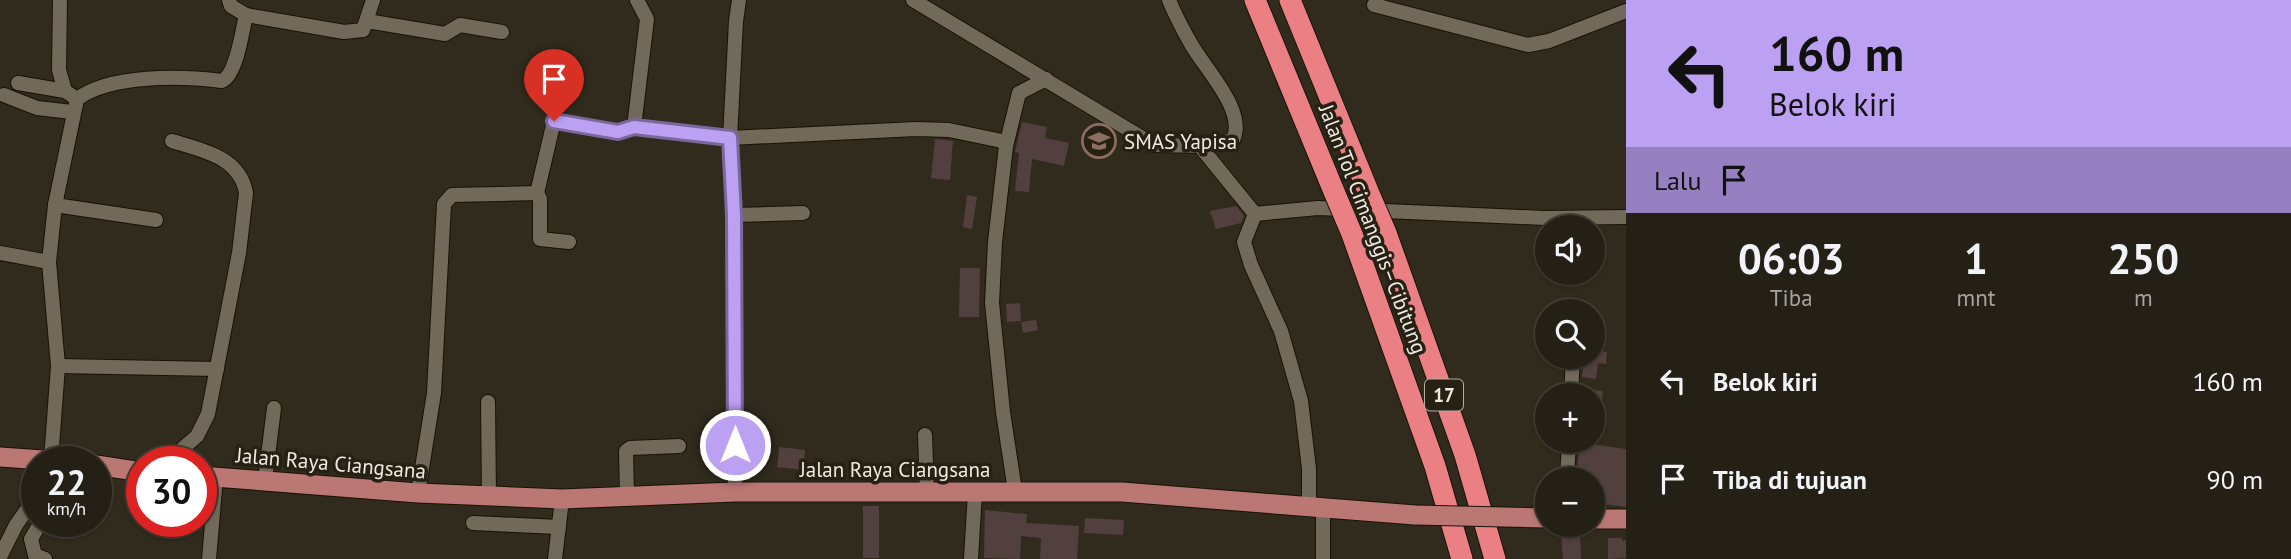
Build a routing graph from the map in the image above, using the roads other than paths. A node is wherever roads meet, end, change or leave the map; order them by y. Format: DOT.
graph roads {
  1 [pos="229,0"];
  2 [pos="373,0"];
  3 [pos="637,0"];
  4 [pos="739,0"];
  5 [pos="913,0"];
  6 [pos="1169,0"];
  7 [pos="1255,0"];
  8 [pos="1290,0"];
  9 [pos="63,2"];
  10 [pos="1374,5"];
  11 [pos="1626,11"];
  12 [pos="246,15"];
  13 [pos="368,21"];
  14 [pos="502,32"];
  15 [pos="1046,79"];
  16 [pos="18,83"];
  17 [pos="4,95"];
  18 [pos="71,101"];
  19 [pos="634,127"];
  20 [pos="730,138"];
  21 [pos="172,141"];
  22 [pos="1006,146"];
  23 [pos="1203,146"];
  24 [pos="537,193"];
  25 [pos="55,205"];
  26 [pos="803,213"];
  27 [pos="1255,214"];
  28 [pos="734,215"];
  29 [pos="1626,217"];
  30 [pos="156,220"];
  31 [pos="569,242"];
  32 [pos="0,253"];
  33 [pos="49,262"];
  34 [pos="58,366"];
  35 [pos="217,369"];
  36 [pos="488,402"];
  37 [pos="274,408"];
  38 [pos="925,435"];
  39 [pos="61,446"];
  40 [pos="185,446"];
  41 [pos="679,446"];
  42 [pos="0,457"];
  43 [pos="21,458"];
  44 [pos="217,477"];
  45 [pos="265,480"];
  46 [pos="1015,491"];
  47 [pos="736,492"];
  48 [pos="927,492"];
  49 [pos="975,492"];
  50 [pos="418,494"];
  51 [pos="627,496"];
  52 [pos="489,498"];
  53 [pos="562,499"];
  54 [pos="1316,506"];
  55 [pos="21,518"];
  56 [pos="1535,518"];
  57 [pos="1605,519"];
  58 [pos="1626,519"];
  59 [pos="473,523"];
  60 [pos="559,527"];
  61 [pos="32,537"];
  62 [pos="209,537"];
  63 [pos="0,556"];
  64 [pos="45,559"];
  65 [pos="209,559"];
  66 [pos="555,559"];
  67 [pos="971,559"];
  68 [pos="1323,559"];
  69 [pos="1462,559"];
  70 [pos="1495,559"];
  1 -- 12 [label="street"];
  2 -- 13 [label="street"];
  3 -- 19 [label="street"];
  4 -- 20 [label="street"];
  5 -- 15 [label="street"];
  6 -- 23 [label="street"];
  7 -- 69 [label="highway, Jalan Tol Cimanggis–Cibitung / 17, bridge"];
  8 -- 70 [label="highway, Jalan Tol Cimanggis–Cibitung / 17, bridge"];
  9 -- 18 [label="street"];
  10 -- 11 [label="street"];
  12 -- 13 [label="street"];
  12 -- 18 [label="street"];
  13 -- 14 [label="street"];
  15 -- 22 [label="street"];
  15 -- 23 [label="street"];
  16 -- 18 [label="street"];
  17 -- 18 [label="street"];
  18 -- 25 [label="street"];
  19 -- 20 [label="street"];
  19 -- 24 [label="street"];
  20 -- 22 [label="street"];
  20 -- 28 [label="street"];
  21 -- 35 [label="street"];
  22 -- 46 [label="street"];
  23 -- 27 [label="street"];
  24 -- 31 [label="street"];
  24 -- 50 [label="street"];
  25 -- 30 [label="street"];
  25 -- 33 [label="street"];
  26 -- 28 [label="street"];
  27 -- 29 [label="street"];
  27 -- 54 [label="street"];
  28 -- 47 [label="street"];
  32 -- 33 [label="street"];
  33 -- 34 [label="street"];
  34 -- 35 [label="street"];
  34 -- 39 [label="street"];
  35 -- 40 [label="street"];
  36 -- 52 [label="street"];
  37 -- 45 [label="street"];
  38 -- 48 [label="street"];
  41 -- 51 [label="street"];
  42 -- 43 [label="main road"];
  44 -- 45 [label="main road, Jalan Raya Ciangsana"];
  45 -- 50 [label="main road, Jalan Raya Ciangsana"];
  46 -- 49 [label="main road, Jalan Raya Ciangsana"];
  46 -- 54 [label="main road, Jalan Raya Ciangsana"];
  47 -- 48 [label="main road, Jalan Raya Ciangsana"];
  47 -- 51 [label="main road, Jalan Raya Ciangsana"];
  48 -- 49 [label="main road, Jalan Raya Ciangsana"];
  49 -- 67 [label="street"];
  50 -- 52 [label="main road, Jalan Raya Ciangsana"];
  51 -- 53 [label="main road, Jalan Raya Ciangsana"];
  52 -- 53 [label="main road, Jalan Raya Ciangsana"];
  53 -- 60 [label="street"];
  54 -- 56 [label="main road, Jalan Raya Ciangsana, bridge"];
  54 -- 68 [label="street"];
  55 -- 63 [label="street"];
  57 -- 58 [label="main road"];
  59 -- 60 [label="street"];
  60 -- 66 [label="street"];
  61 -- 64 [label="street"];
  62 -- 65 [label="street"];
}
